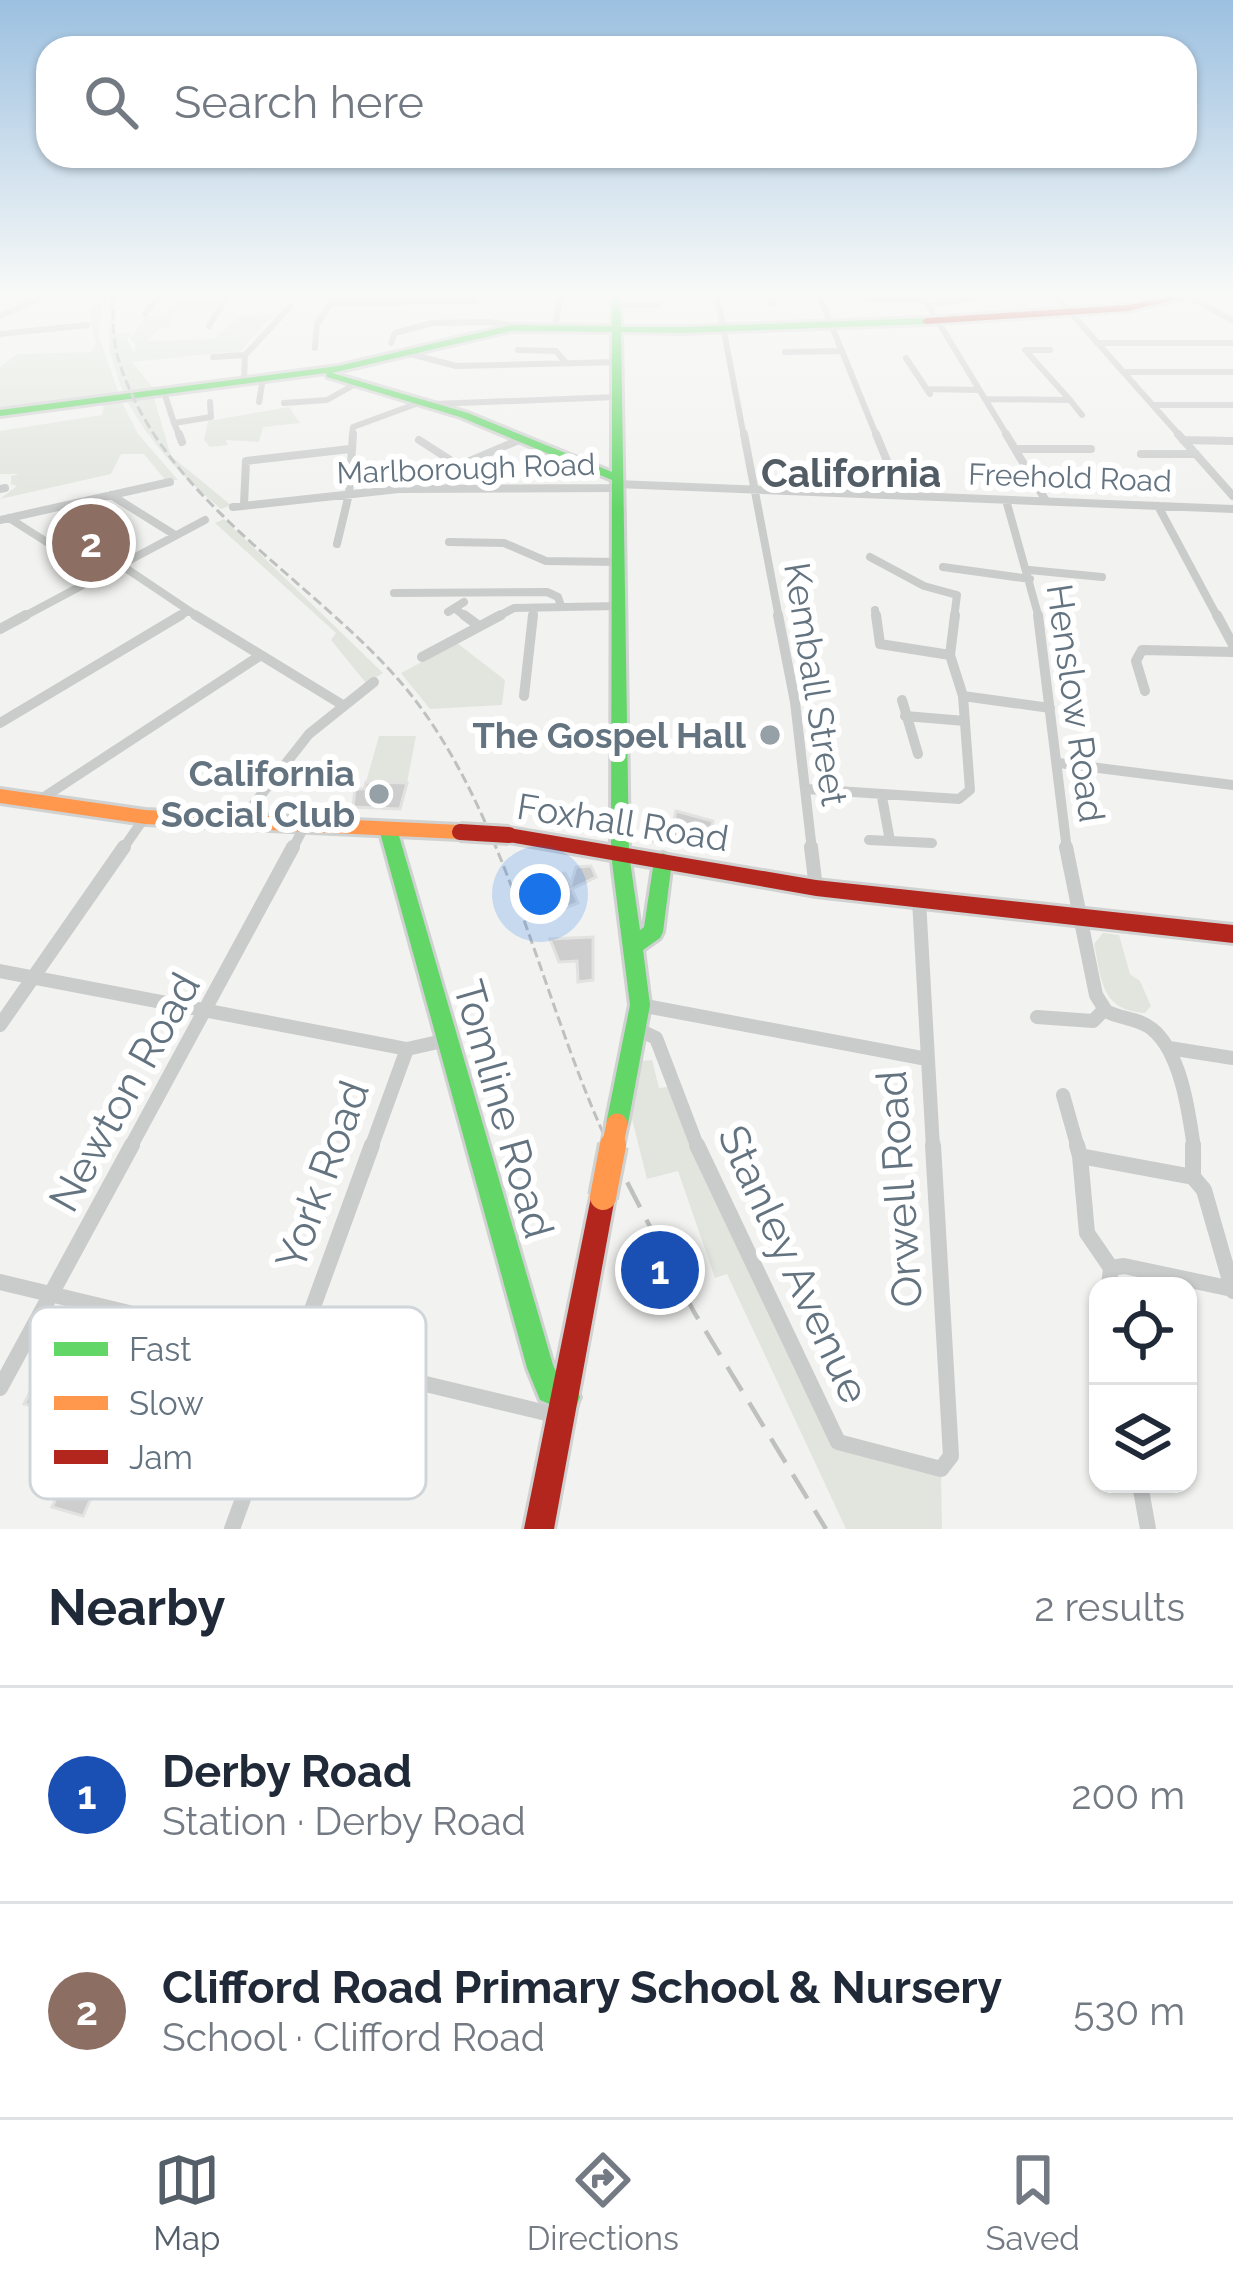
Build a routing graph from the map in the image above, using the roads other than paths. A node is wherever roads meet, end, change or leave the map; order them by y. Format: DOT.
graph roads {
  1 [pos="249,366"];
  2 [pos="350,366"];
  3 [pos="616,366"];
  4 [pos="730,366"];
  5 [pos="847,366"];
  6 [pos="913,366"];
  7 [pos="965,366"];
  8 [pos="1040,366"];
  9 [pos="1119,366"];
  10 [pos="338,372"];
  11 [pos="1124,372"];
  12 [pos="1233,372"];
  13 [pos="253,379"];
  14 [pos="358,382"];
  15 [pos="163,389"];
  16 [pos="979,390"];
  17 [pos="616,397"];
  18 [pos="985,399"];
  19 [pos="1070,400"];
  20 [pos="210,402"];
  21 [pos="259,402"];
  22 [pos="284,403"];
  23 [pos="429,403"];
  24 [pos="1153,406"];
  25 [pos="1230,408"];
  26 [pos="0,413"];
  27 [pos="1082,415"];
  28 [pos="174,423"];
  29 [pos="520,439"];
  30 [pos="419,440"];
  31 [pos="1184,440"];
  32 [pos="1233,441"];
  33 [pos="182,442"];
  34 [pos="350,449"];
  35 [pos="1015,449"];
  36 [pos="1091,449"];
  37 [pos="1141,454"];
  38 [pos="1196,454"];
  39 [pos="458,465"];
  40 [pos="170,482"];
  41 [pos="617,483"];
  42 [pos="448,489"];
  43 [pos="755,489"];
  44 [pos="349,494"];
  45 [pos="111,495"];
  46 [pos="901,495"];
  47 [pos="1233,496"];
  48 [pos="1006,500"];
  49 [pos="1046,501"];
  50 [pos="244,504"];
  51 [pos="1158,506"];
  52 [pos="233,507"];
  53 [pos="1233,509"];
  54 [pos="4,519"];
  55 [pos="205,520"];
  56 [pos="175,535"];
  57 [pos="448,542"];
  58 [pos="337,544"];
  59 [pos="618,562"];
  60 [pos="873,562"];
  61 [pos="121,565"];
  62 [pos="943,567"];
  63 [pos="1030,574"];
  64 [pos="100,576"];
  65 [pos="1102,577"];
  66 [pos="394,593"];
  67 [pos="561,606"];
  68 [pos="618,606"];
  69 [pos="457,608"];
  70 [pos="534,608"];
  71 [pos="874,610"];
  72 [pos="188,611"];
  73 [pos="3,624"];
  74 [pos="479,626"];
  75 [pos="1233,649"];
  76 [pos="950,655"];
  77 [pos="258,657"];
  78 [pos="422,657"];
  79 [pos="374,682"];
  80 [pos="1145,691"];
  81 [pos="524,695"];
  82 [pos="963,696"];
  83 [pos="902,700"];
  84 [pos="341,704"];
  85 [pos="1050,708"];
  86 [pos="905,716"];
  87 [pos="965,721"];
  88 [pos="0,723"];
  89 [pos="918,754"];
  90 [pos="1059,764"];
  91 [pos="1233,785"];
  92 [pos="807,788"];
  93 [pos="0,796"];
  94 [pos="881,797"];
  95 [pos="32,804"];
  96 [pos="145,817"];
  97 [pos="239,823"];
  98 [pos="304,827"];
  99 [pos="388,829"];
  100 [pos="869,840"];
  101 [pos="890,841"];
  102 [pos="932,843"];
  103 [pos="620,854"];
  104 [pos="663,861"];
  105 [pos="816,888"];
  106 [pos="920,900"];
  107 [pos="1078,917"];
  108 [pos="1233,934"];
  109 [pos="635,944"];
  110 [pos="0,971"];
  111 [pos="33,977"];
  112 [pos="640,1005"];
  113 [pos="206,1010"];
  114 [pos="1103,1011"];
  115 [pos="1037,1017"];
  116 [pos="0,1025"];
  117 [pos="635,1028"];
  118 [pos="447,1040"];
  119 [pos="1169,1048"];
  120 [pos="407,1049"];
  121 [pos="1233,1058"];
  122 [pos="927,1059"];
  123 [pos="1063,1095"];
  124 [pos="1080,1156"];
  125 [pos="1193,1177"];
  126 [pos="1110,1277"];
  127 [pos="0,1282"];
  128 [pos="1197,1286"];
  129 [pos="1232,1290"];
  130 [pos="51,1296"];
  131 [pos="45,1307"];
  132 [pos="98,1307"];
  133 [pos="312,1307"];
  134 [pos="30,1334"];
  135 [pos="426,1379"];
  136 [pos="0,1388"];
  137 [pos="564,1407"];
  138 [pos="940,1469"];
  139 [pos="1142,1493"];
  140 [pos="243,1499"];
  141 [pos="232,1529"];
  142 [pos="539,1529"];
  143 [pos="1148,1529"];
  1 -- 13 [label="street"];
  2 -- 10 [label="street"];
  3 -- 17 [label="street"];
  4 -- 43 [label="street, Kemball Street"];
  5 -- 46 [label="street"];
  6 -- 16 [label="street"];
  7 -- 16 [label="street"];
  8 -- 19 [label="street"];
  9 -- 11 [label="street"];
  10 -- 13 [label="street"];
  10 -- 14 [label="street"];
  11 -- 12 [label="street"];
  11 -- 24 [label="street"];
  13 -- 15 [label="street"];
  13 -- 21 [label="street"];
  14 -- 22 [label="street"];
  14 -- 23 [label="street"];
  15 -- 26 [label="street"];
  15 -- 28 [label="street"];
  16 -- 18 [label="street"];
  17 -- 23 [label="street"];
  17 -- 41 [label="street"];
  18 -- 19 [label="street"];
  18 -- 35 [label="street"];
  19 -- 27 [label="street"];
  20 -- 28 [label="street"];
  23 -- 29 [label="street"];
  23 -- 34 [label="street"];
  24 -- 25 [label="street"];
  24 -- 31 [label="street"];
  28 -- 33 [label="street"];
  29 -- 39 [label="street"];
  29 -- 41 [label="street"];
  30 -- 39 [label="street"];
  31 -- 32 [label="street"];
  31 -- 38 [label="street"];
  34 -- 44 [label="street"];
  34 -- 50 [label="street"];
  35 -- 36 [label="street"];
  35 -- 49 [label="street"];
  37 -- 38 [label="street"];
  38 -- 47 [label="street"];
  39 -- 42 [label="street"];
  40 -- 45 [label="street"];
  41 -- 42 [label="street, Marlborough Road"];
  41 -- 43 [label="street, Freehold Road"];
  41 -- 59 [label="street"];
  42 -- 44 [label="street, Marlborough Road"];
  43 -- 46 [label="street, Freehold Road"];
  43 -- 92 [label="street, Kemball Street"];
  44 -- 50 [label="street, Marlborough Road"];
  44 -- 58 [label="street"];
  45 -- 54 [label="street"];
  45 -- 56 [label="street"];
  46 -- 48 [label="street, Freehold Road"];
  48 -- 49 [label="street, Freehold Road"];
  48 -- 63 [label="street, Henslow Road"];
  49 -- 51 [label="street, Freehold Road"];
  50 -- 52 [label="street, Marlborough Road"];
  51 -- 53 [label="street, Freehold Road"];
  51 -- 75 [label="street"];
  54 -- 64 [label="street"];
  55 -- 56 [label="street"];
  56 -- 61 [label="street"];
  57 -- 59 [label="street"];
  59 -- 68 [label="street"];
  60 -- 76 [label="street"];
  61 -- 64 [label="street"];
  61 -- 72 [label="street"];
  62 -- 63 [label="street"];
  63 -- 65 [label="street"];
  63 -- 85 [label="street, Henslow Road"];
  64 -- 73 [label="street"];
  66 -- 67 [label="street"];
  67 -- 68 [label="street"];
  67 -- 70 [label="street"];
  68 -- 103 [label="street"];
  69 -- 74 [label="street"];
  70 -- 74 [label="street"];
  70 -- 81 [label="street"];
  71 -- 76 [label="street"];
  72 -- 77 [label="street"];
  72 -- 88 [label="street"];
  74 -- 78 [label="street"];
  75 -- 80 [label="street"];
  76 -- 82 [label="street"];
  77 -- 84 [label="street"];
  77 -- 95 [label="street"];
  79 -- 84 [label="street"];
  82 -- 85 [label="street"];
  82 -- 87 [label="street"];
  83 -- 86 [label="street"];
  84 -- 97 [label="street"];
  85 -- 90 [label="street, Henslow Road"];
  86 -- 87 [label="street"];
  86 -- 89 [label="street"];
  87 -- 94 [label="street"];
  90 -- 91 [label="street"];
  90 -- 107 [label="street, Henslow Road"];
  92 -- 94 [label="street"];
  92 -- 105 [label="street, Kemball Street"];
  93 -- 95 [label="street, Foxhall Road"];
  94 -- 101 [label="street"];
  95 -- 96 [label="street, Foxhall Road"];
  96 -- 97 [label="street, Foxhall Road"];
  96 -- 111 [label="street"];
  97 -- 98 [label="street, Foxhall Road"];
  98 -- 99 [label="street, Foxhall Road"];
  98 -- 113 [label="street, Newton Road"];
  99 -- 103 [label="street, Foxhall Road, bridge"];
  99 -- 118 [label="street, Tomline Road"];
  100 -- 101 [label="street"];
  101 -- 102 [label="street"];
  103 -- 104 [label="street, Foxhall Road"];
  103 -- 109 [label="street"];
  104 -- 105 [label="street, Foxhall Road"];
  104 -- 109 [label="street"];
  105 -- 106 [label="street, Foxhall Road"];
  106 -- 107 [label="street, Foxhall Road"];
  106 -- 122 [label="street, Orwell Road"];
  107 -- 108 [label="street, Foxhall Road"];
  107 -- 114 [label="street, Henslow Road"];
  109 -- 112 [label="street"];
  110 -- 111 [label="street"];
  111 -- 113 [label="street"];
  111 -- 116 [label="street"];
  112 -- 117 [label="street"];
  112 -- 122 [label="street"];
  113 -- 120 [label="street"];
  113 -- 130 [label="street, Newton Road"];
  114 -- 115 [label="street"];
  114 -- 119 [label="street"];
  117 -- 137 [label="street, bridge"];
  117 -- 138 [label="street, Stanley Avenue"];
  118 -- 120 [label="street"];
  118 -- 137 [label="street, Tomline Road"];
  119 -- 121 [label="street"];
  119 -- 125 [label="street"];
  120 -- 133 [label="street, York Road"];
  122 -- 138 [label="street, Orwell Road"];
  123 -- 124 [label="street"];
  124 -- 125 [label="street"];
  124 -- 126 [label="street"];
  125 -- 129 [label="street"];
  127 -- 130 [label="street"];
  128 -- 129 [label="street"];
  130 -- 131 [label="street, Newton Road"];
  130 -- 132 [label="street"];
  134 -- 136 [label="street, Newton Road"];
  135 -- 137 [label="street"];
  137 -- 142 [label="street"];
  139 -- 143 [label="street"];
  140 -- 141 [label="street, York Road"];
}
